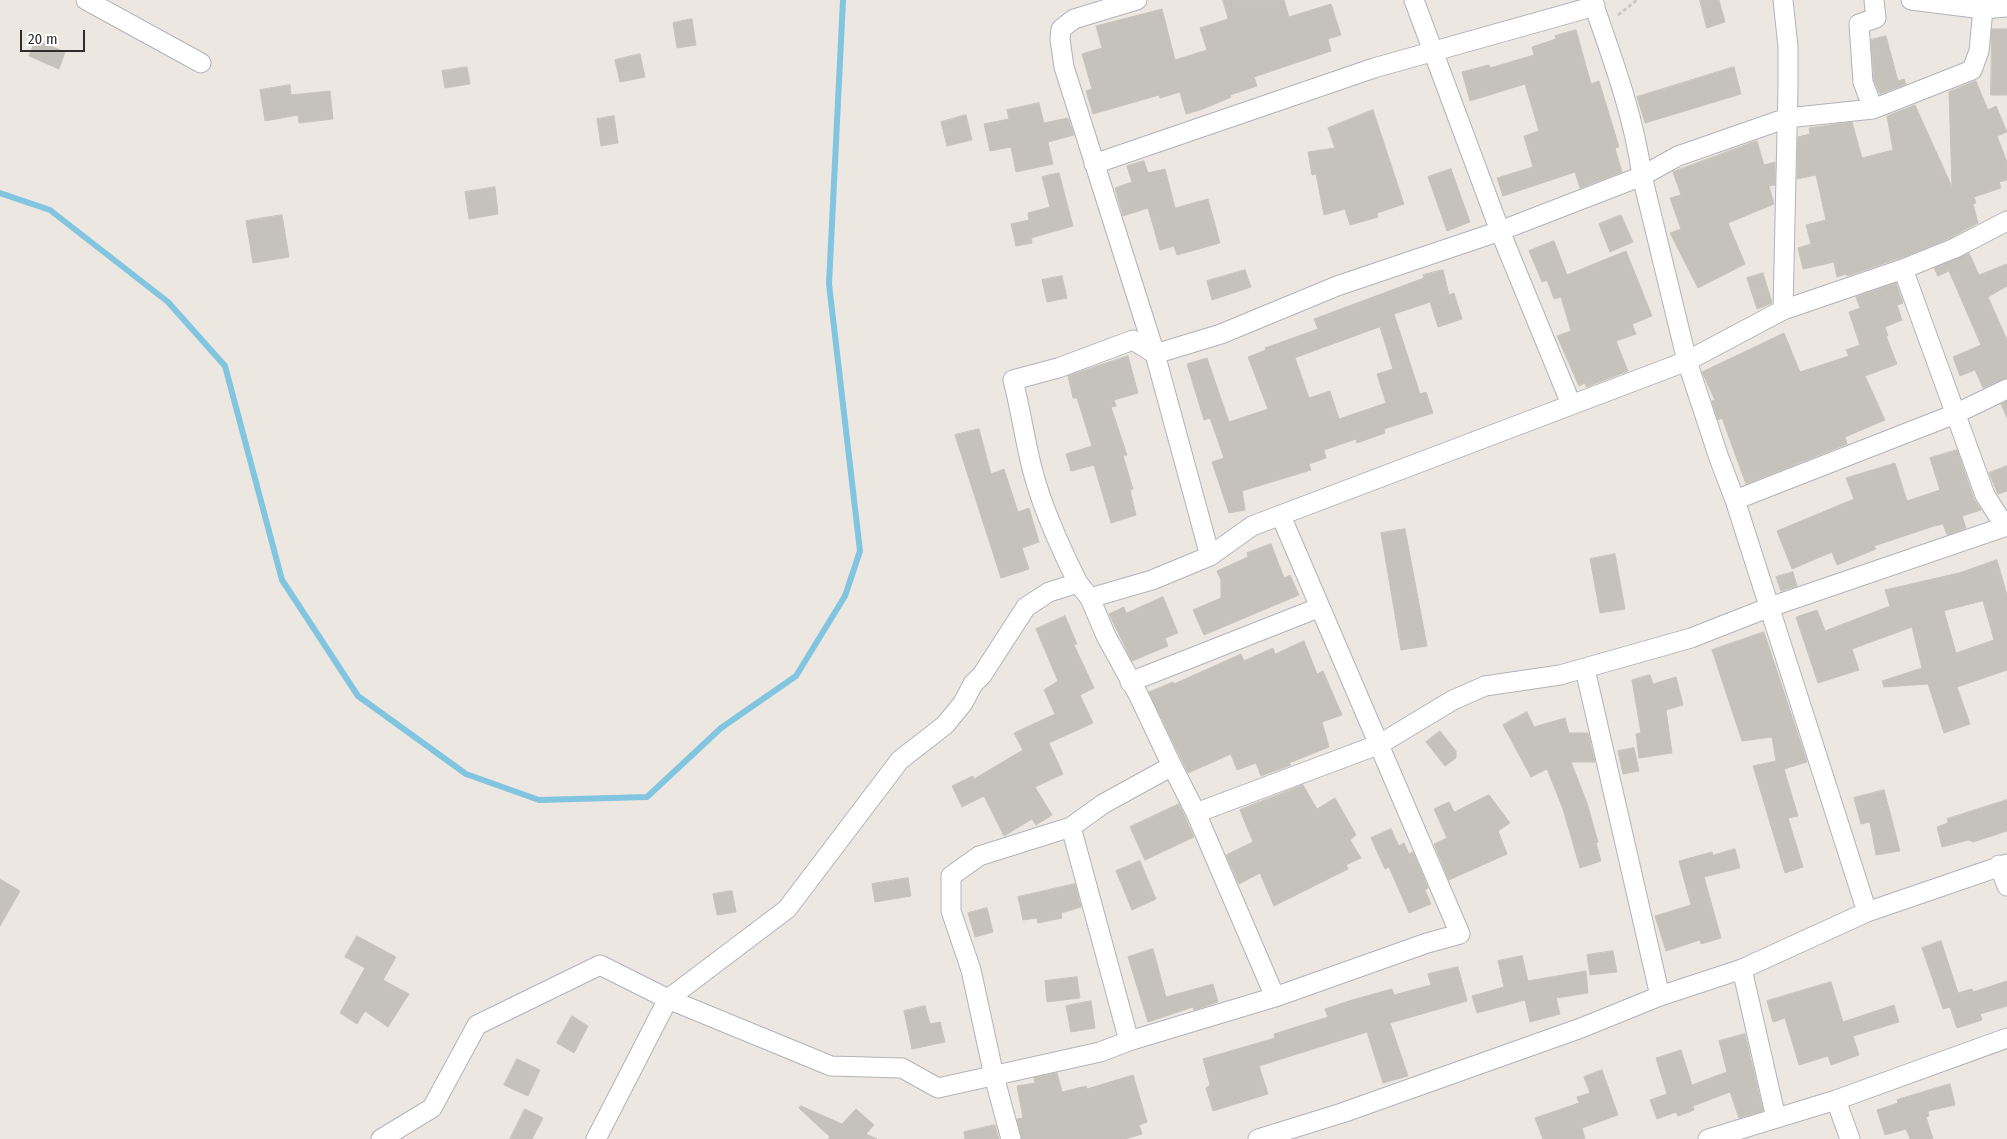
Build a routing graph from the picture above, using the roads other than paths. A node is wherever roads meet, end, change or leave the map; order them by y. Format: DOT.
graph roads {
  1 [pos="86,0"];
  2 [pos="1136,0"];
  3 [pos="1414,0"];
  4 [pos="1782,0"];
  5 [pos="1874,0"];
  6 [pos="1911,0"];
  7 [pos="1593,3"];
  8 [pos="2007,7"];
  9 [pos="1983,9"];
  10 [pos="1432,53"];
  11 [pos="202,63"];
  12 [pos="1873,109"];
  13 [pos="1786,118"];
  14 [pos="1094,164"];
  15 [pos="1642,176"];
  16 [pos="2007,221"];
  17 [pos="1500,231"];
  18 [pos="1903,269"];
  19 [pos="1783,310"];
  20 [pos="1155,354"];
  21 [pos="1687,361"];
  22 [pos="2007,389"];
  23 [pos="1571,404"];
  24 [pos="1955,414"];
  25 [pos="1735,500"];
  26 [pos="1281,516"];
  27 [pos="2007,525"];
  28 [pos="1210,556"];
  29 [pos="1078,583"];
  30 [pos="1090,598"];
  31 [pos="1770,607"];
  32 [pos="1318,608"];
  33 [pos="1585,669"];
  34 [pos="1130,682"];
  35 [pos="1380,744"];
  36 [pos="1172,766"];
  37 [pos="1196,813"];
  38 [pos="1071,827"];
  39 [pos="2003,864"];
  40 [pos="2007,886"];
  41 [pos="1867,912"];
  42 [pos="1742,969"];
  43 [pos="1660,996"];
  44 [pos="1275,997"];
  45 [pos="668,999"];
  46 [pos="2007,1038"];
  47 [pos="1129,1041"];
  48 [pos="994,1076"];
  49 [pos="1836,1100"];
  50 [pos="1776,1118"];
  51 [pos="382,1139"];
  52 [pos="596,1139"];
  53 [pos="1011,1139"];
  54 [pos="1258,1139"];
  55 [pos="1708,1139"];
  56 [pos="1850,1139"];
  1 -- 11 [label="street"];
  2 -- 14 [label="street"];
  3 -- 10 [label="street"];
  4 -- 13 [label="street"];
  5 -- 12 [label="street"];
  6 -- 9 [label="street"];
  7 -- 10 [label="street"];
  7 -- 15 [label="street"];
  8 -- 9 [label="street"];
  9 -- 12 [label="street"];
  10 -- 14 [label="street"];
  10 -- 17 [label="street"];
  12 -- 13 [label="street"];
  13 -- 15 [label="street"];
  13 -- 19 [label="street"];
  14 -- 20 [label="street"];
  15 -- 17 [label="street"];
  15 -- 21 [label="street"];
  16 -- 18 [label="street"];
  17 -- 20 [label="street"];
  17 -- 23 [label="street"];
  18 -- 19 [label="street"];
  18 -- 24 [label="street"];
  19 -- 21 [label="street"];
  20 -- 28 [label="street"];
  20 -- 29 [label="street"];
  21 -- 23 [label="street"];
  21 -- 25 [label="street"];
  22 -- 24 [label="street"];
  23 -- 26 [label="street"];
  24 -- 25 [label="street"];
  24 -- 27 [label="street"];
  25 -- 31 [label="street"];
  26 -- 28 [label="street"];
  26 -- 32 [label="street"];
  27 -- 31 [label="street"];
  28 -- 30 [label="street"];
  29 -- 30 [label="street"];
  29 -- 45 [label="street"];
  30 -- 34 [label="street"];
  31 -- 33 [label="street"];
  31 -- 41 [label="street"];
  32 -- 34 [label="street"];
  32 -- 35 [label="street"];
  33 -- 35 [label="street"];
  33 -- 43 [label="street"];
  34 -- 36 [label="street"];
  35 -- 37 [label="street"];
  35 -- 44 [label="street"];
  36 -- 37 [label="street"];
  36 -- 38 [label="street"];
  37 -- 44 [label="street"];
  38 -- 47 [label="street"];
  38 -- 48 [label="street"];
  39 -- 40 [label="street"];
  39 -- 41 [label="street"];
  41 -- 42 [label="street"];
  42 -- 43 [label="street"];
  42 -- 50 [label="street"];
  43 -- 54 [label="street"];
  44 -- 47 [label="street"];
  45 -- 48 [label="street"];
  45 -- 51 [label="street"];
  45 -- 52 [label="street"];
  46 -- 49 [label="street"];
  47 -- 48 [label="street"];
  48 -- 53 [label="street"];
  49 -- 50 [label="street"];
  49 -- 56 [label="street"];
  50 -- 55 [label="street"];
}
